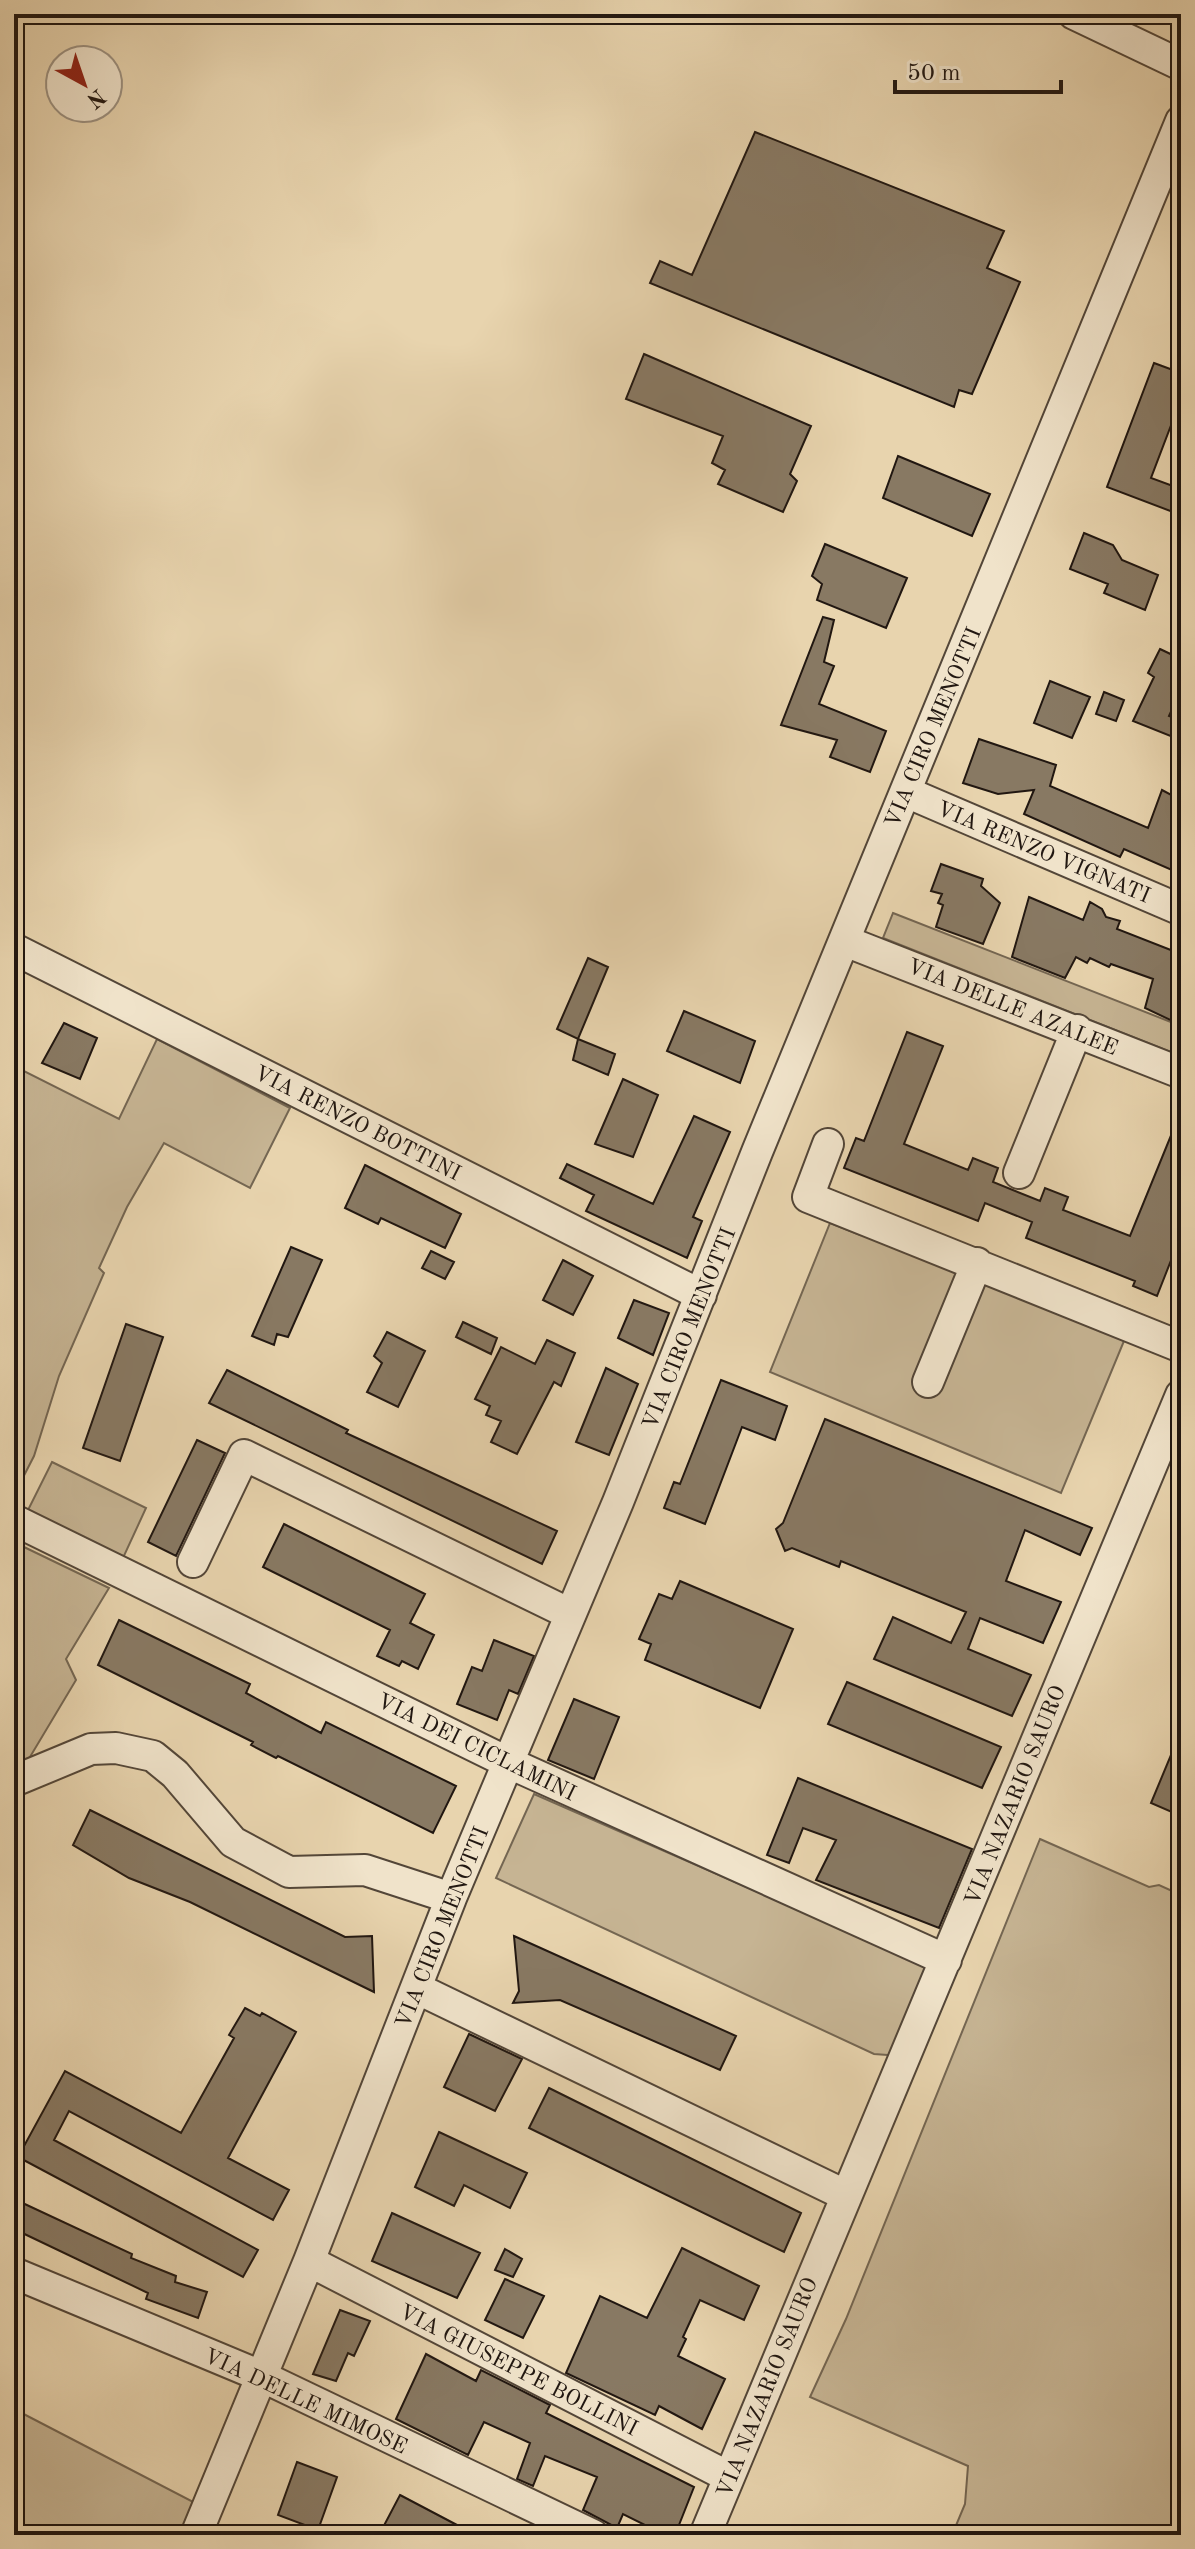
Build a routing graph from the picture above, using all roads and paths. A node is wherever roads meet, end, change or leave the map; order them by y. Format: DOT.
graph roads {
  1 [pos="1074,14"];
  2 [pos="1181,65"];
  3 [pos="1181,121"];
  4 [pos="906,792"];
  5 [pos="1181,910"];
  6 [pos="845,941"];
  7 [pos="14,949"];
  8 [pos="1077,1030"];
  9 [pos="1181,1073"];
  10 [pos="828,1144"];
  11 [pos="1019,1173"];
  12 [pos="977,1263"];
  13 [pos="701,1295"];
  14 [pos="1181,1347"];
  15 [pos="928,1382"];
  16 [pos="1181,1395"];
  17 [pos="14,1520"];
  18 [pos="193,1562"];
  19 [pos="570,1614"];
  20 [pos="507,1762"];
  21 [pos="14,1781"];
  22 [pos="451,1898"];
  23 [pos="946,1960"];
  24 [pos="416,1988"];
  25 [pos="845,2195"];
  26 [pos="309,2261"];
  27 [pos="14,2273"];
  28 [pos="261,2376"];
  29 [pos="729,2477"];
  30 [pos="196,2535"];
  31 [pos="593,2535"];
  32 [pos="705,2535"];
  1 -- 2 [label="street"];
  3 -- 4 [label="street, VIA CIRO MENOTTI"];
  4 -- 5 [label="street, VIA RENZO VIGNATI"];
  4 -- 6 [label="street, VIA CIRO MENOTTI"];
  6 -- 8 [label="street, VIA DELLE AZALEE"];
  6 -- 13 [label="street, VIA CIRO MENOTTI"];
  7 -- 13 [label="street, VIA RENZO BOTTINI"];
  8 -- 9 [label="street, VIA DELLE AZALEE"];
  8 -- 11 [label="street"];
  10 -- 12 [label="street"];
  12 -- 14 [label="street"];
  12 -- 15 [label="street"];
  13 -- 19 [label="street, VIA CIRO MENOTTI"];
  16 -- 23 [label="street, VIA NAZARIO SAURO"];
  17 -- 20 [label="street, VIA DEI CICLAMINI"];
  18 -- 19 [label="street"];
  19 -- 20 [label="street, VIA CIRO MENOTTI"];
  20 -- 22 [label="street, VIA CIRO MENOTTI"];
  20 -- 23 [label="street, VIA DEI CICLAMINI"];
  21 -- 22 [label="street"];
  22 -- 24 [label="street, VIA CIRO MENOTTI"];
  23 -- 25 [label="street, VIA NAZARIO SAURO"];
  24 -- 25 [label="street"];
  24 -- 26 [label="street, VIA CIRO MENOTTI"];
  25 -- 29 [label="street, VIA NAZARIO SAURO"];
  26 -- 28 [label="street, VIA CIRO MENOTTI"];
  26 -- 29 [label="street, VIA GIUSEPPE BOLLINI"];
  27 -- 28 [label="street, VIA DELLE MIMOSE"];
  28 -- 30 [label="street, VIA CIRO MENOTTI"];
  28 -- 31 [label="street, VIA DELLE MIMOSE"];
  29 -- 32 [label="street, VIA NAZARIO SAURO"];
}
